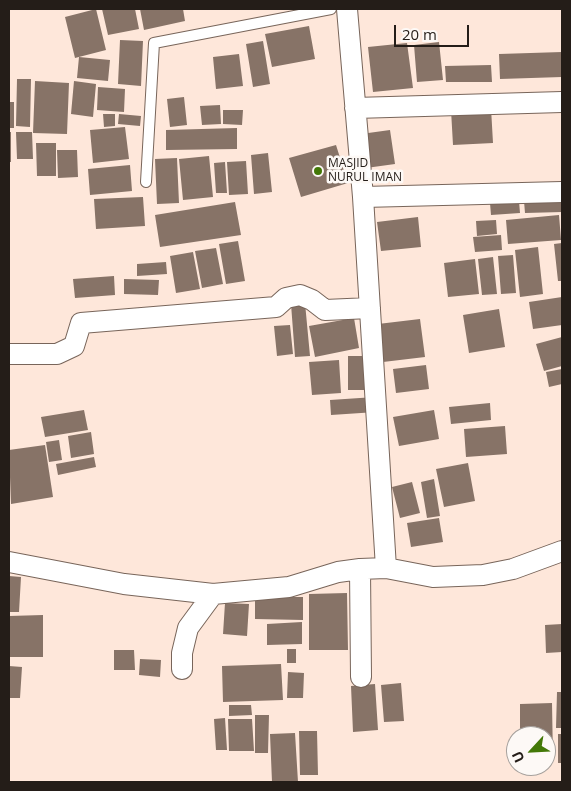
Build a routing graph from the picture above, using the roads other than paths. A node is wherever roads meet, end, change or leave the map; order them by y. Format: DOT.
graph roads {
  1 [pos="331,9"];
  2 [pos="347,9"];
  3 [pos="562,102"];
  4 [pos="355,108"];
  5 [pos="146,182"];
  6 [pos="562,192"];
  7 [pos="363,197"];
  8 [pos="370,308"];
  9 [pos="9,354"];
  10 [pos="562,551"];
  11 [pos="9,562"];
  12 [pos="386,568"];
  13 [pos="360,569"];
  14 [pos="213,594"];
  15 [pos="182,669"];
  16 [pos="361,677"];
  1 -- 5 [label="lane"];
  2 -- 4 [label="street"];
  3 -- 4 [label="street"];
  4 -- 7 [label="street"];
  6 -- 7 [label="street"];
  7 -- 8 [label="street"];
  8 -- 9 [label="street"];
  8 -- 12 [label="street"];
  10 -- 12 [label="street"];
  11 -- 14 [label="street"];
  12 -- 13 [label="street"];
  13 -- 14 [label="street"];
  13 -- 16 [label="street"];
  14 -- 15 [label="street"];
}
